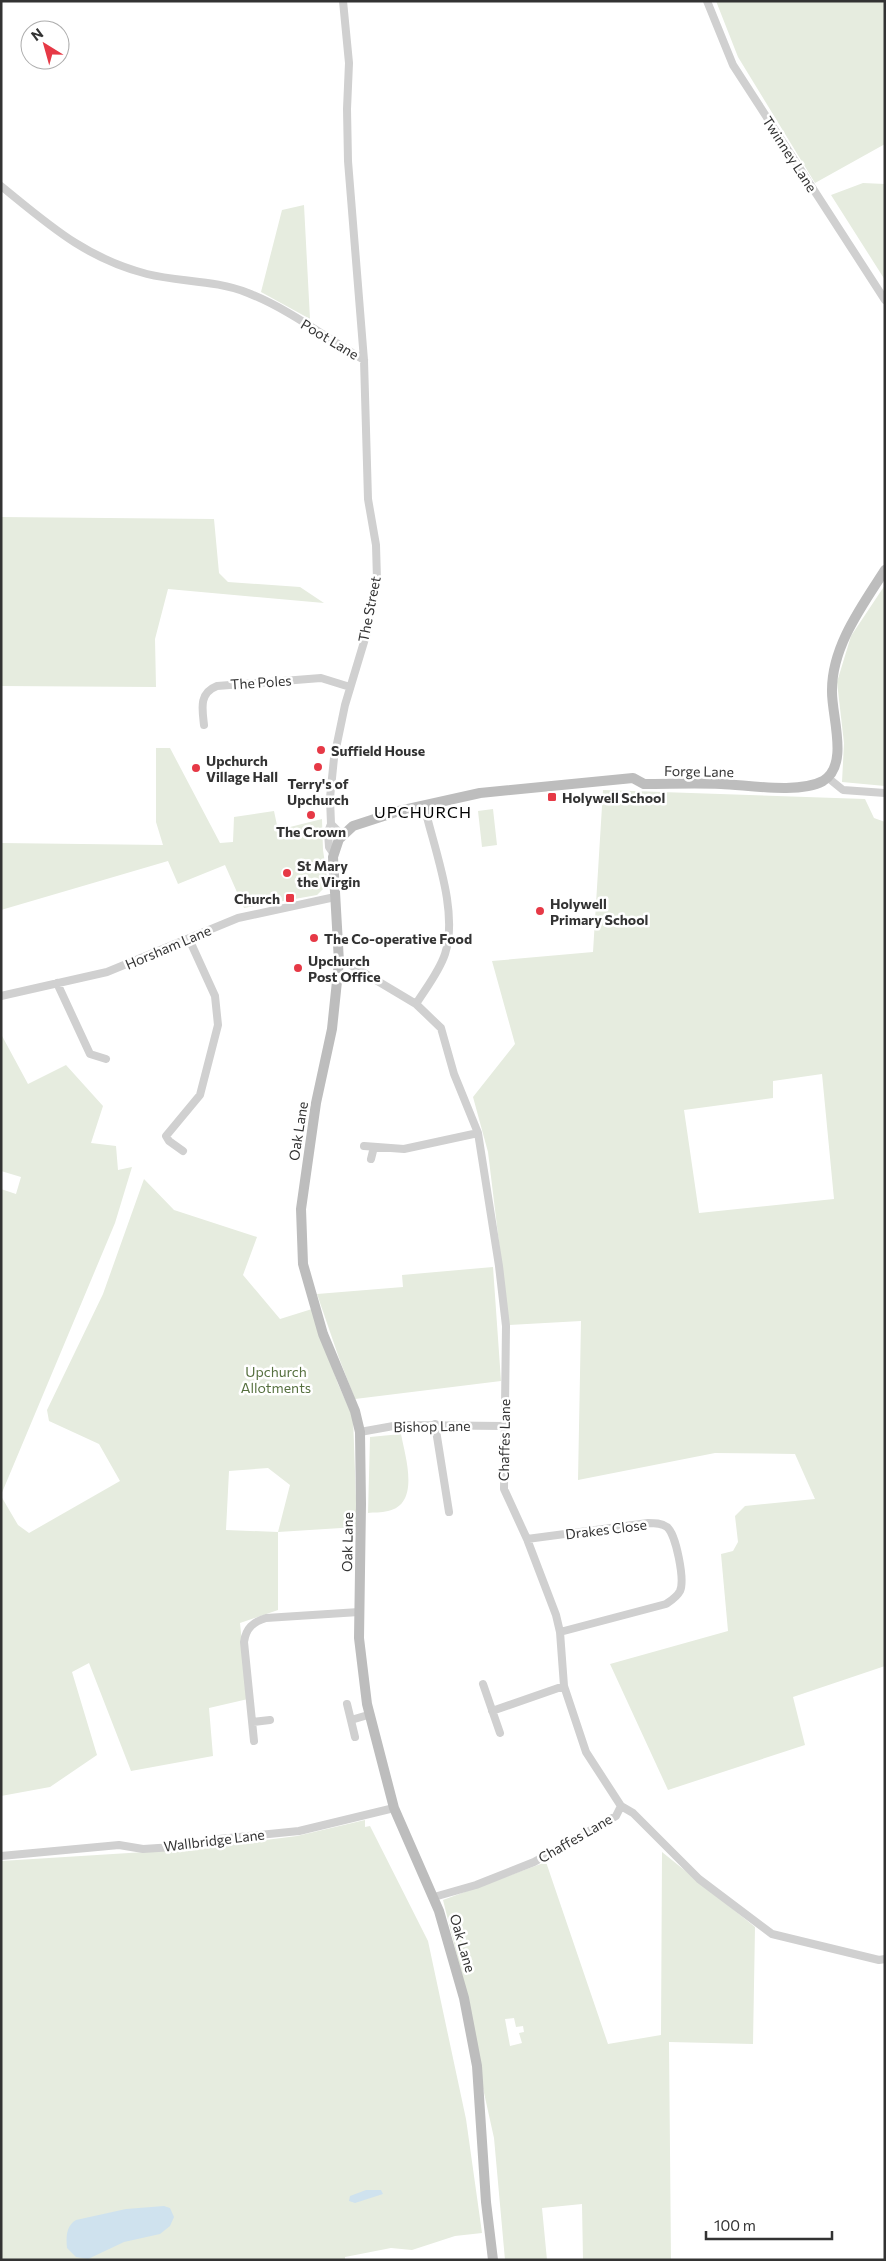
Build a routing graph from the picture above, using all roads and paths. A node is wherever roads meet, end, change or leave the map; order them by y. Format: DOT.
graph roads {
  1 [pos="343,1"];
  2 [pos="707,1"];
  3 [pos="1,186"];
  4 [pos="885,300"];
  5 [pos="364,360"];
  6 [pos="885,570"];
  7 [pos="350,687"];
  8 [pos="204,725"];
  9 [pos="827,777"];
  10 [pos="885,793"];
  11 [pos="424,805"];
  12 [pos="331,824"];
  13 [pos="353,826"];
  14 [pos="342,835"];
  15 [pos="334,853"];
  16 [pos="335,897"];
  17 [pos="189,939"];
  18 [pos="339,962"];
  19 [pos="57,983"];
  20 [pos="1,996"];
  21 [pos="416,1004"];
  22 [pos="106,1059"];
  23 [pos="478,1133"];
  24 [pos="364,1146"];
  25 [pos="374,1147"];
  26 [pos="183,1151"];
  27 [pos="371,1159"];
  28 [pos="435,1424"];
  29 [pos="504,1426"];
  30 [pos="360,1432"];
  31 [pos="449,1512"];
  32 [pos="527,1539"];
  33 [pos="359,1612"];
  34 [pos="560,1632"];
  35 [pos="483,1684"];
  36 [pos="564,1686"];
  37 [pos="347,1704"];
  38 [pos="492,1711"];
  39 [pos="368,1714"];
  40 [pos="270,1720"];
  41 [pos="351,1720"];
  42 [pos="253,1722"];
  43 [pos="500,1732"];
  44 [pos="356,1737"];
  45 [pos="254,1741"];
  46 [pos="622,1806"];
  47 [pos="394,1808"];
  48 [pos="1,1856"];
  49 [pos="434,1897"];
  50 [pos="885,1960"];
  51 [pos="493,2260"];
  1 -- 5 [label="street, Poot Lane"];
  2 -- 4 [label="street, Twinney Lane"];
  3 -- 5 [label="street, Poot Lane"];
  5 -- 7 [label="street, The Street"];
  6 -- 9 [label="street"];
  7 -- 8 [label="street, The Poles"];
  7 -- 12 [label="street, The Street"];
  9 -- 10 [label="street"];
  9 -- 11 [label="street, Forge Lane"];
  11 -- 13 [label="street, Forge Lane"];
  11 -- 21 [label="street"];
  12 -- 14 [label="street"];
  12 -- 15 [label="street, The Street"];
  13 -- 14 [label="street, Oak Lane"];
  14 -- 15 [label="street, Oak Lane"];
  15 -- 16 [label="street, Oak Lane"];
  16 -- 17 [label="street, Horsham Lane"];
  16 -- 18 [label="street, Oak Lane"];
  17 -- 19 [label="street, Horsham Lane"];
  17 -- 26 [label="street"];
  18 -- 21 [label="street, Chaffes Lane"];
  18 -- 30 [label="street, Oak Lane"];
  19 -- 20 [label="street, Horsham Lane"];
  19 -- 22 [label="street"];
  21 -- 23 [label="street, Chaffes Lane"];
  23 -- 25 [label="street"];
  23 -- 29 [label="street, Chaffes Lane"];
  24 -- 25 [label="street"];
  25 -- 27 [label="street"];
  28 -- 29 [label="street, Bishop Lane"];
  28 -- 30 [label="street, Bishop Lane"];
  28 -- 31 [label="street"];
  29 -- 32 [label="street, Chaffes Lane"];
  30 -- 33 [label="street, Oak Lane"];
  32 -- 34 [label="street, Chaffes Lane"];
  32 -- 34 [label="street, Drakes Close"];
  33 -- 39 [label="street, Oak Lane"];
  33 -- 42 [label="street"];
  34 -- 36 [label="street, Chaffes Lane"];
  35 -- 38 [label="street"];
  36 -- 38 [label="street"];
  36 -- 46 [label="street, Chaffes Lane"];
  37 -- 41 [label="street"];
  38 -- 43 [label="street"];
  39 -- 41 [label="street"];
  39 -- 47 [label="street, Oak Lane"];
  40 -- 42 [label="street"];
  41 -- 44 [label="street"];
  42 -- 45 [label="street"];
  46 -- 49 [label="street, Chaffes Lane"];
  46 -- 50 [label="street"];
  47 -- 48 [label="street, Wallbridge Lane"];
  47 -- 49 [label="street, Oak Lane"];
  49 -- 51 [label="street, Oak Lane"];
}
